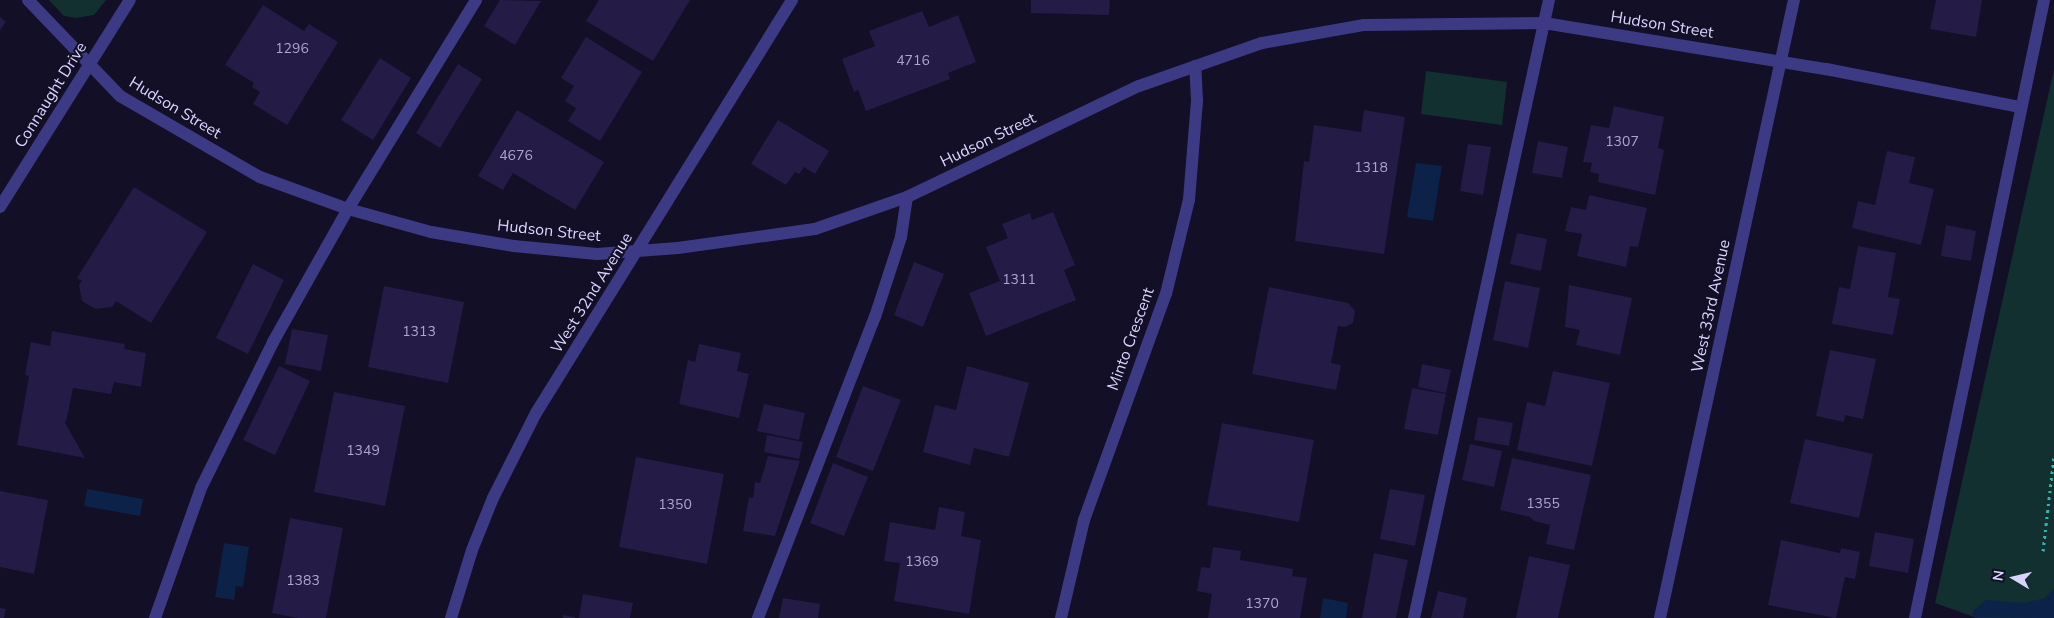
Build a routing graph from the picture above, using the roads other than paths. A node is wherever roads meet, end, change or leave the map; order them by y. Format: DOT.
graph roads {
  1 [pos="28,0"];
  2 [pos="130,0"];
  3 [pos="476,0"];
  4 [pos="792,0"];
  5 [pos="1549,0"];
  6 [pos="1794,0"];
  7 [pos="2044,0"];
  8 [pos="1544,23"];
  9 [pos="1781,61"];
  10 [pos="88,64"];
  11 [pos="1195,66"];
  12 [pos="2020,107"];
  13 [pos="907,197"];
  14 [pos="0,207"];
  15 [pos="348,209"];
  16 [pos="638,251"];
  17 [pos="155,618"];
  18 [pos="451,618"];
  19 [pos="758,618"];
  20 [pos="1061,618"];
  21 [pos="1414,618"];
  22 [pos="1660,618"];
  23 [pos="1915,618"];
  1 -- 10 [label="street, Hudson Street"];
  2 -- 10 [label="street, Connaught Drive"];
  3 -- 15 [label="street"];
  4 -- 16 [label="street, West 32nd Avenue"];
  5 -- 8 [label="street"];
  6 -- 9 [label="street, West 33rd Avenue"];
  7 -- 12 [label="street"];
  8 -- 9 [label="street, Hudson Street"];
  8 -- 11 [label="street, Hudson Street"];
  8 -- 21 [label="street"];
  9 -- 12 [label="street, Hudson Street"];
  9 -- 22 [label="street, West 33rd Avenue"];
  10 -- 14 [label="street, Connaught Drive"];
  10 -- 15 [label="street, Hudson Street"];
  11 -- 13 [label="street, Hudson Street"];
  11 -- 20 [label="street, Minto Crescent"];
  12 -- 23 [label="street"];
  13 -- 16 [label="street, Hudson Street"];
  13 -- 19 [label="street"];
  15 -- 16 [label="street, Hudson Street"];
  15 -- 17 [label="street"];
  16 -- 18 [label="street, West 32nd Avenue"];
}
